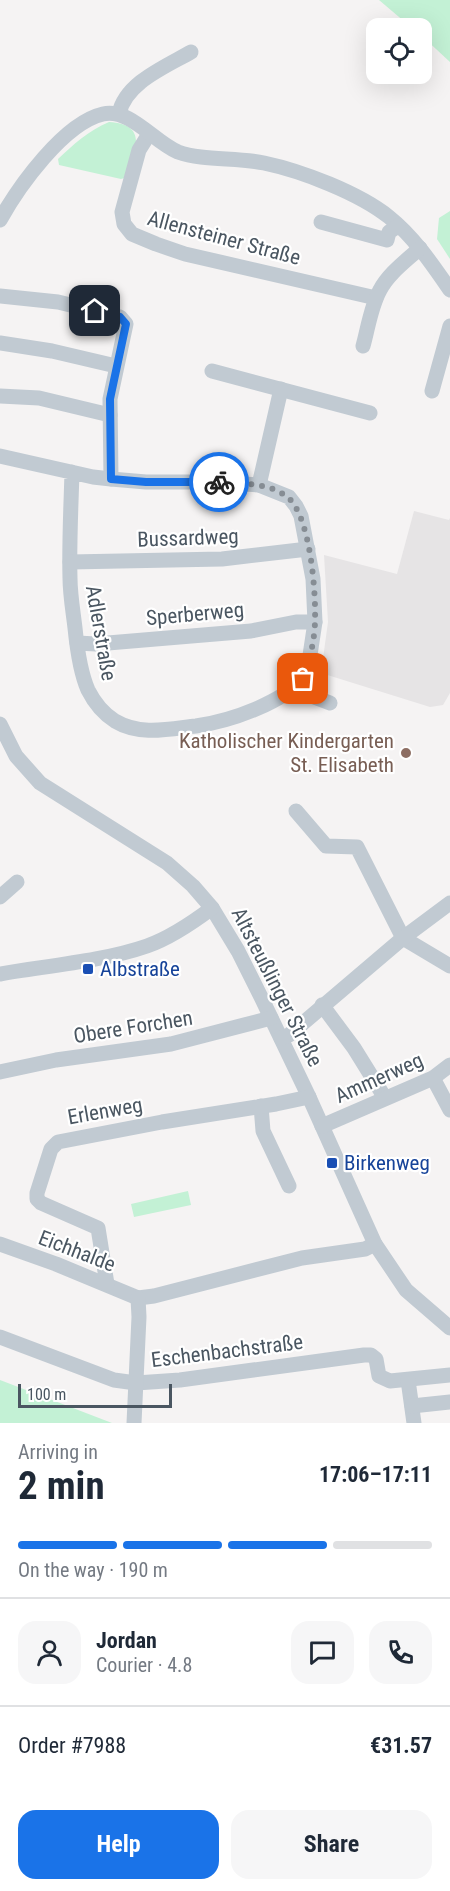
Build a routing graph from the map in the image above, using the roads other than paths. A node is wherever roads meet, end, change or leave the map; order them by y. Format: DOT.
graph roads {
  1 [pos="191,52"];
  2 [pos="119,114"];
  3 [pos="149,134"];
  4 [pos="0,220"];
  5 [pos="321,222"];
  6 [pos="398,226"];
  7 [pos="420,248"];
  8 [pos="450,290"];
  9 [pos="0,296"];
  10 [pos="376,298"];
  11 [pos="450,326"];
  12 [pos="0,343"];
  13 [pos="363,346"];
  14 [pos="116,366"];
  15 [pos="212,371"];
  16 [pos="281,389"];
  17 [pos="432,391"];
  18 [pos="0,396"];
  19 [pos="370,412"];
  20 [pos="110,415"];
  21 [pos="0,456"];
  22 [pos="72,472"];
  23 [pos="111,479"];
  24 [pos="260,485"];
  25 [pos="308,549"];
  26 [pos="70,562"];
  27 [pos="315,622"];
  28 [pos="77,643"];
  29 [pos="293,689"];
  30 [pos="330,703"];
  31 [pos="1,728"];
  32 [pos="296,811"];
  33 [pos="16,882"];
  34 [pos="0,897"];
  35 [pos="450,903"];
  36 [pos="212,908"];
  37 [pos="403,938"];
  38 [pos="450,966"];
  39 [pos="0,974"];
  40 [pos="322,1005"];
  41 [pos="272,1018"];
  42 [pos="281,1038"];
  43 [pos="450,1065"];
  44 [pos="0,1072"];
  45 [pos="433,1078"];
  46 [pos="309,1097"];
  47 [pos="385,1098"];
  48 [pos="261,1106"];
  49 [pos="450,1110"];
  50 [pos="322,1126"];
  51 [pos="289,1186"];
  52 [pos="0,1244"];
  53 [pos="375,1244"];
  54 [pos="106,1284"];
  55 [pos="138,1298"];
  56 [pos="450,1328"];
  57 [pos="0,1336"];
  58 [pos="450,1375"];
  59 [pos="408,1380"];
  60 [pos="136,1383"];
  61 [pos="450,1402"];
  62 [pos="412,1406"];
  63 [pos="134,1423"];
  64 [pos="414,1423"];
  1 -- 2 [label="street"];
  2 -- 3 [label="street"];
  2 -- 4 [label="street"];
  3 -- 6 [label="street"];
  3 -- 10 [label="street, Allensteiner Straße"];
  5 -- 6 [label="street"];
  6 -- 7 [label="street"];
  7 -- 8 [label="street"];
  7 -- 10 [label="street"];
  9 -- 14 [label="street"];
  10 -- 13 [label="street"];
  11 -- 17 [label="street"];
  12 -- 14 [label="street"];
  14 -- 20 [label="street"];
  15 -- 16 [label="street"];
  16 -- 19 [label="street"];
  16 -- 24 [label="street"];
  18 -- 20 [label="street"];
  20 -- 23 [label="street"];
  21 -- 22 [label="street"];
  22 -- 23 [label="street"];
  22 -- 26 [label="street, Adlerstraße"];
  23 -- 24 [label="street"];
  24 -- 25 [label="street"];
  25 -- 26 [label="street, Bussardweg"];
  25 -- 27 [label="street"];
  26 -- 28 [label="street, Adlerstraße"];
  27 -- 28 [label="street, Sperberweg"];
  27 -- 29 [label="street"];
  28 -- 29 [label="street, Adlerstraße"];
  29 -- 30 [label="street"];
  31 -- 36 [label="street, Altsteußlinger Straße"];
  32 -- 37 [label="street"];
  33 -- 34 [label="street"];
  35 -- 37 [label="street"];
  36 -- 39 [label="street"];
  36 -- 41 [label="street, Altsteußlinger Straße"];
  37 -- 38 [label="street"];
  37 -- 40 [label="street"];
  40 -- 42 [label="street"];
  40 -- 47 [label="street"];
  41 -- 42 [label="street, Altsteußlinger Straße"];
  41 -- 44 [label="street, Obere Forchen"];
  42 -- 46 [label="street, Altsteußlinger Straße"];
  43 -- 45 [label="street, Ammerweg"];
  45 -- 47 [label="street, Ammerweg"];
  45 -- 49 [label="street"];
  46 -- 48 [label="street, Erlenweg"];
  46 -- 50 [label="street, Altsteußlinger Straße"];
  47 -- 50 [label="street, Ammerweg"];
  48 -- 51 [label="street"];
  48 -- 54 [label="street, Erlenweg"];
  50 -- 53 [label="street, Altsteußlinger Straße"];
  52 -- 54 [label="street, Eichhalde"];
  53 -- 55 [label="street"];
  53 -- 56 [label="street, Altsteußlinger Straße"];
  54 -- 55 [label="street, Eichhalde"];
  55 -- 60 [label="street"];
  57 -- 60 [label="street, Eschenbachstraße"];
  58 -- 59 [label="street, Eschenbachstraße"];
  59 -- 60 [label="street, Eschenbachstraße"];
  59 -- 62 [label="street"];
  60 -- 63 [label="street"];
  61 -- 62 [label="street"];
  62 -- 64 [label="street"];
}
